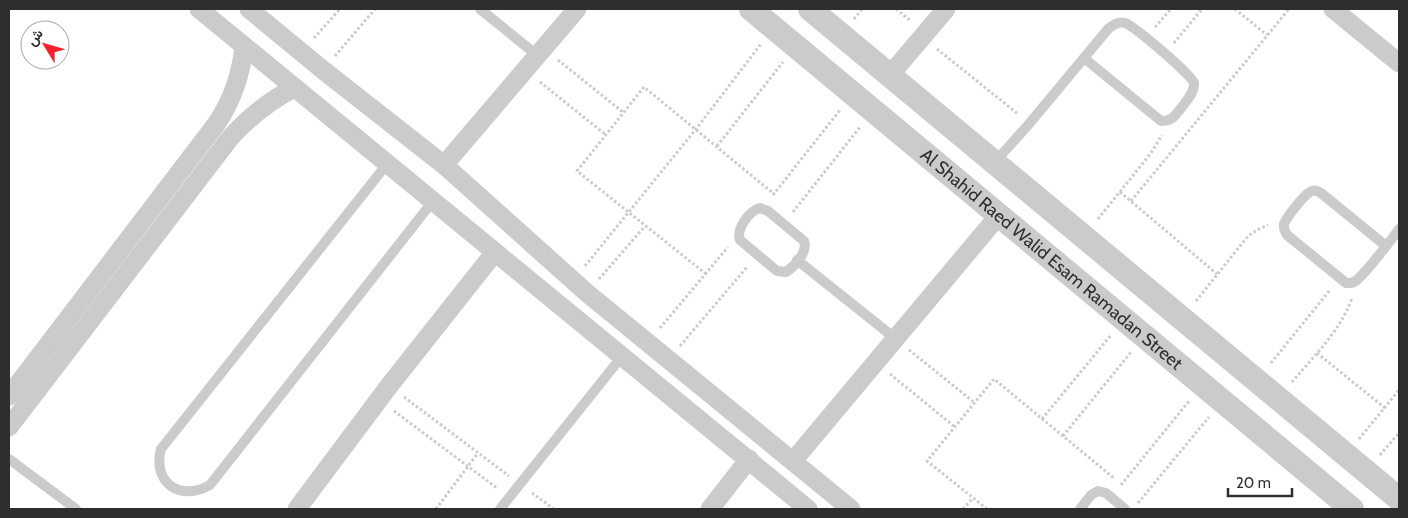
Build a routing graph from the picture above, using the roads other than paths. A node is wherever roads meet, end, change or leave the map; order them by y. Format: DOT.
graph roads {
  1 [pos="200,9"];
  2 [pos="249,9"];
  3 [pos="480,9"];
  4 [pos="577,9"];
  5 [pos="751,9"];
  6 [pos="810,9"];
  7 [pos="946,9"];
  8 [pos="1333,9"];
  9 [pos="244,46"];
  10 [pos="541,52"];
  11 [pos="1084,58"];
  12 [pos="1399,63"];
  13 [pos="890,76"];
  14 [pos="294,88"];
  15 [pos="994,163"];
  16 [pos="387,164"];
  17 [pos="444,165"];
  18 [pos="433,201"];
  19 [pos="999,215"];
  20 [pos="1399,229"];
  21 [pos="1386,246"];
  22 [pos="495,252"];
  23 [pos="797,260"];
  24 [pos="896,339"];
  25 [pos="623,355"];
  26 [pos="9,396"];
  27 [pos="9,427"];
  28 [pos="9,459"];
  29 [pos="748,459"];
  30 [pos="793,461"];
  31 [pos="1399,499"];
  32 [pos="1344,507"];
  33 [pos="76,509"];
  34 [pos="297,509"];
  35 [pos="500,509"];
  36 [pos="710,509"];
  37 [pos="808,509"];
  38 [pos="851,509"];
  39 [pos="1080,509"];
  40 [pos="1126,509"];
  1 -- 9 [label="street"];
  2 -- 17 [label="street"];
  3 -- 10 [label="lane"];
  4 -- 10 [label="street"];
  5 -- 19 [label="street, Al Shahid Raed Walid Esam Ramadan Street"];
  6 -- 13 [label="street"];
  7 -- 13 [label="street"];
  8 -- 12 [label="street"];
  9 -- 14 [label="street"];
  9 -- 26 [label="street"];
  10 -- 17 [label="street"];
  11 -- 11 [label="lane"];
  11 -- 15 [label="lane"];
  13 -- 15 [label="street"];
  14 -- 16 [label="street"];
  14 -- 27 [label="street"];
  15 -- 31 [label="street"];
  16 -- 18 [label="street"];
  16 -- 18 [label="lane"];
  17 -- 30 [label="street"];
  18 -- 22 [label="street"];
  19 -- 24 [label="street"];
  19 -- 32 [label="street, Al Shahid Raed Walid Esam Ramadan Street"];
  20 -- 21 [label="lane"];
  21 -- 21 [label="lane"];
  22 -- 25 [label="street"];
  22 -- 34 [label="street"];
  23 -- 23 [label="lane"];
  23 -- 24 [label="lane"];
  24 -- 30 [label="street"];
  25 -- 29 [label="street"];
  25 -- 35 [label="lane"];
  28 -- 33 [label="lane"];
  29 -- 36 [label="street"];
  29 -- 37 [label="street"];
  30 -- 38 [label="street"];
  39 -- 40 [label="lane"];
}
